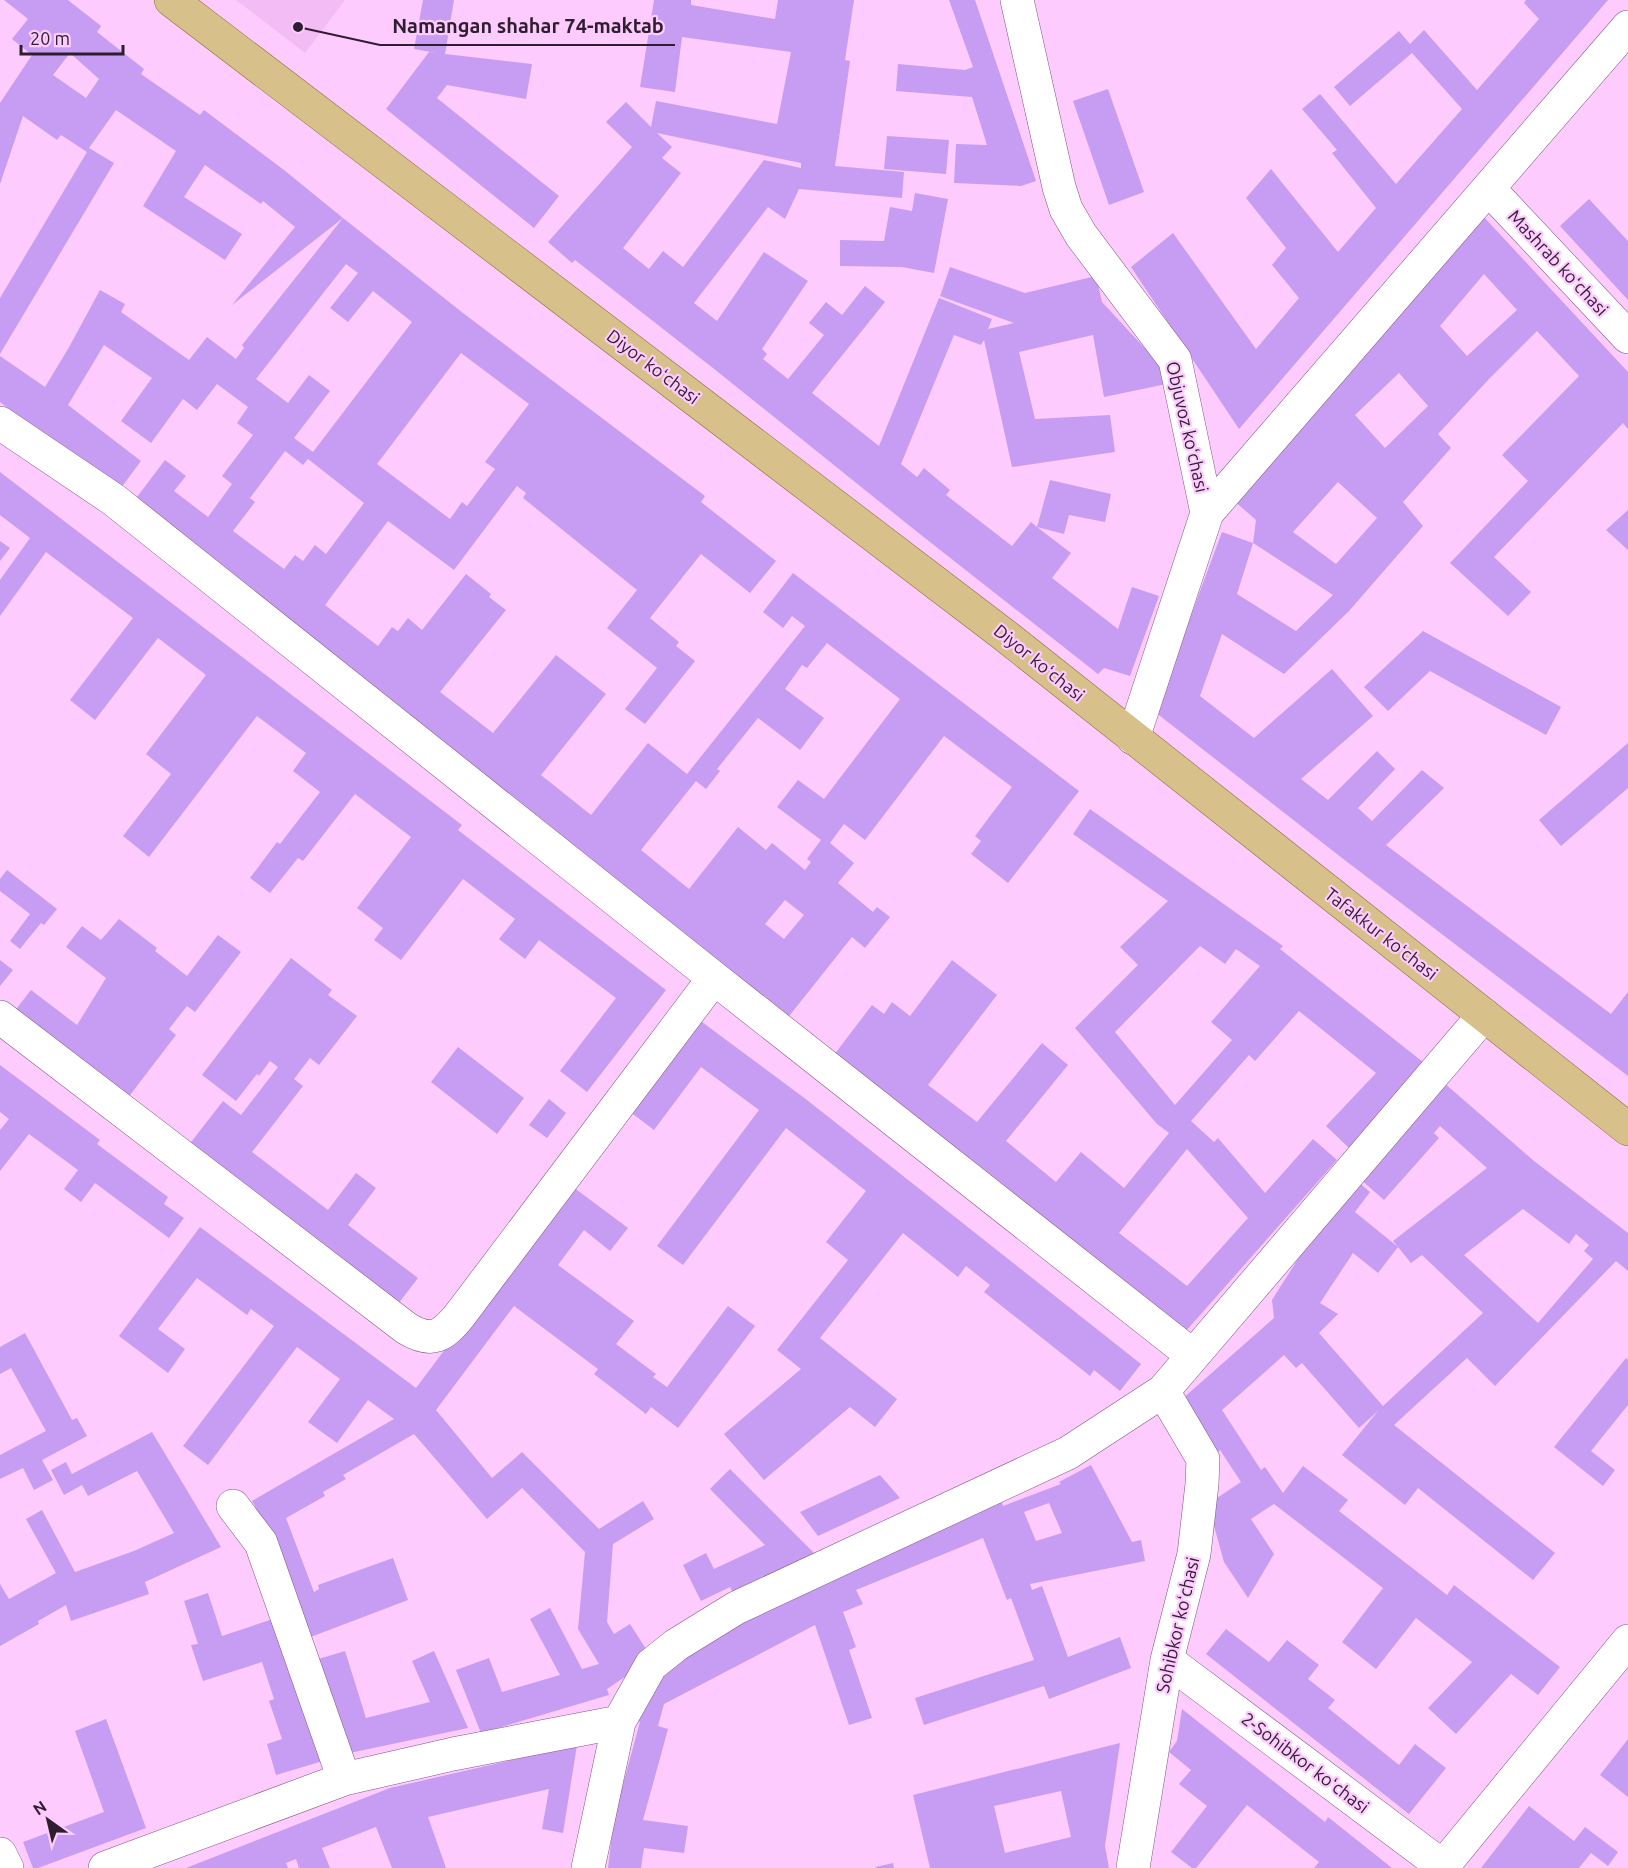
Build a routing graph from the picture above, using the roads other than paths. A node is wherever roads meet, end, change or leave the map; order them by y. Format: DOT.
graph roads {
  1 [pos="171,0"];
  2 [pos="1017,0"];
  3 [pos="1628,27"];
  4 [pos="1489,189"];
  5 [pos="1628,337"];
  6 [pos="0,423"];
  7 [pos="1207,513"];
  8 [pos="1133,738"];
  9 [pos="714,978"];
  10 [pos="1484,1015"];
  11 [pos="0,1017"];
  12 [pos="1628,1130"];
  13 [pos="1192,1355"];
  14 [pos="1163,1391"];
  15 [pos="233,1506"];
  16 [pos="1623,1656"];
  17 [pos="1167,1660"];
  18 [pos="619,1722"];
  19 [pos="344,1779"];
  20 [pos="0,1854"];
  21 [pos="1444,1867"];
  22 [pos="7,1868"];
  23 [pos="105,1868"];
  24 [pos="588,1868"];
  25 [pos="1133,1868"];
  1 -- 8 [label="main road, Diyor koʻchasi"];
  2 -- 7 [label="street, Objuvoz koʻchasi"];
  3 -- 4 [label="street"];
  4 -- 5 [label="street, Mashrab koʻchasi"];
  4 -- 7 [label="street"];
  6 -- 9 [label="street"];
  7 -- 8 [label="street, Objuvoz koʻchasi"];
  8 -- 10 [label="main road, Tafakkur koʻchasi"];
  9 -- 11 [label="street"];
  9 -- 13 [label="street"];
  10 -- 12 [label="main road, Tafakkur koʻchasi"];
  10 -- 13 [label="street"];
  13 -- 14 [label="street"];
  14 -- 17 [label="street, Sohibkor koʻchasi"];
  14 -- 18 [label="street"];
  15 -- 19 [label="street"];
  16 -- 21 [label="street"];
  17 -- 21 [label="street, 2-Sohibkor koʻchasi"];
  17 -- 25 [label="street, Sohibkor koʻchasi"];
  18 -- 19 [label="street"];
  18 -- 24 [label="street"];
  19 -- 23 [label="street"];
  20 -- 22 [label="street"];
}
